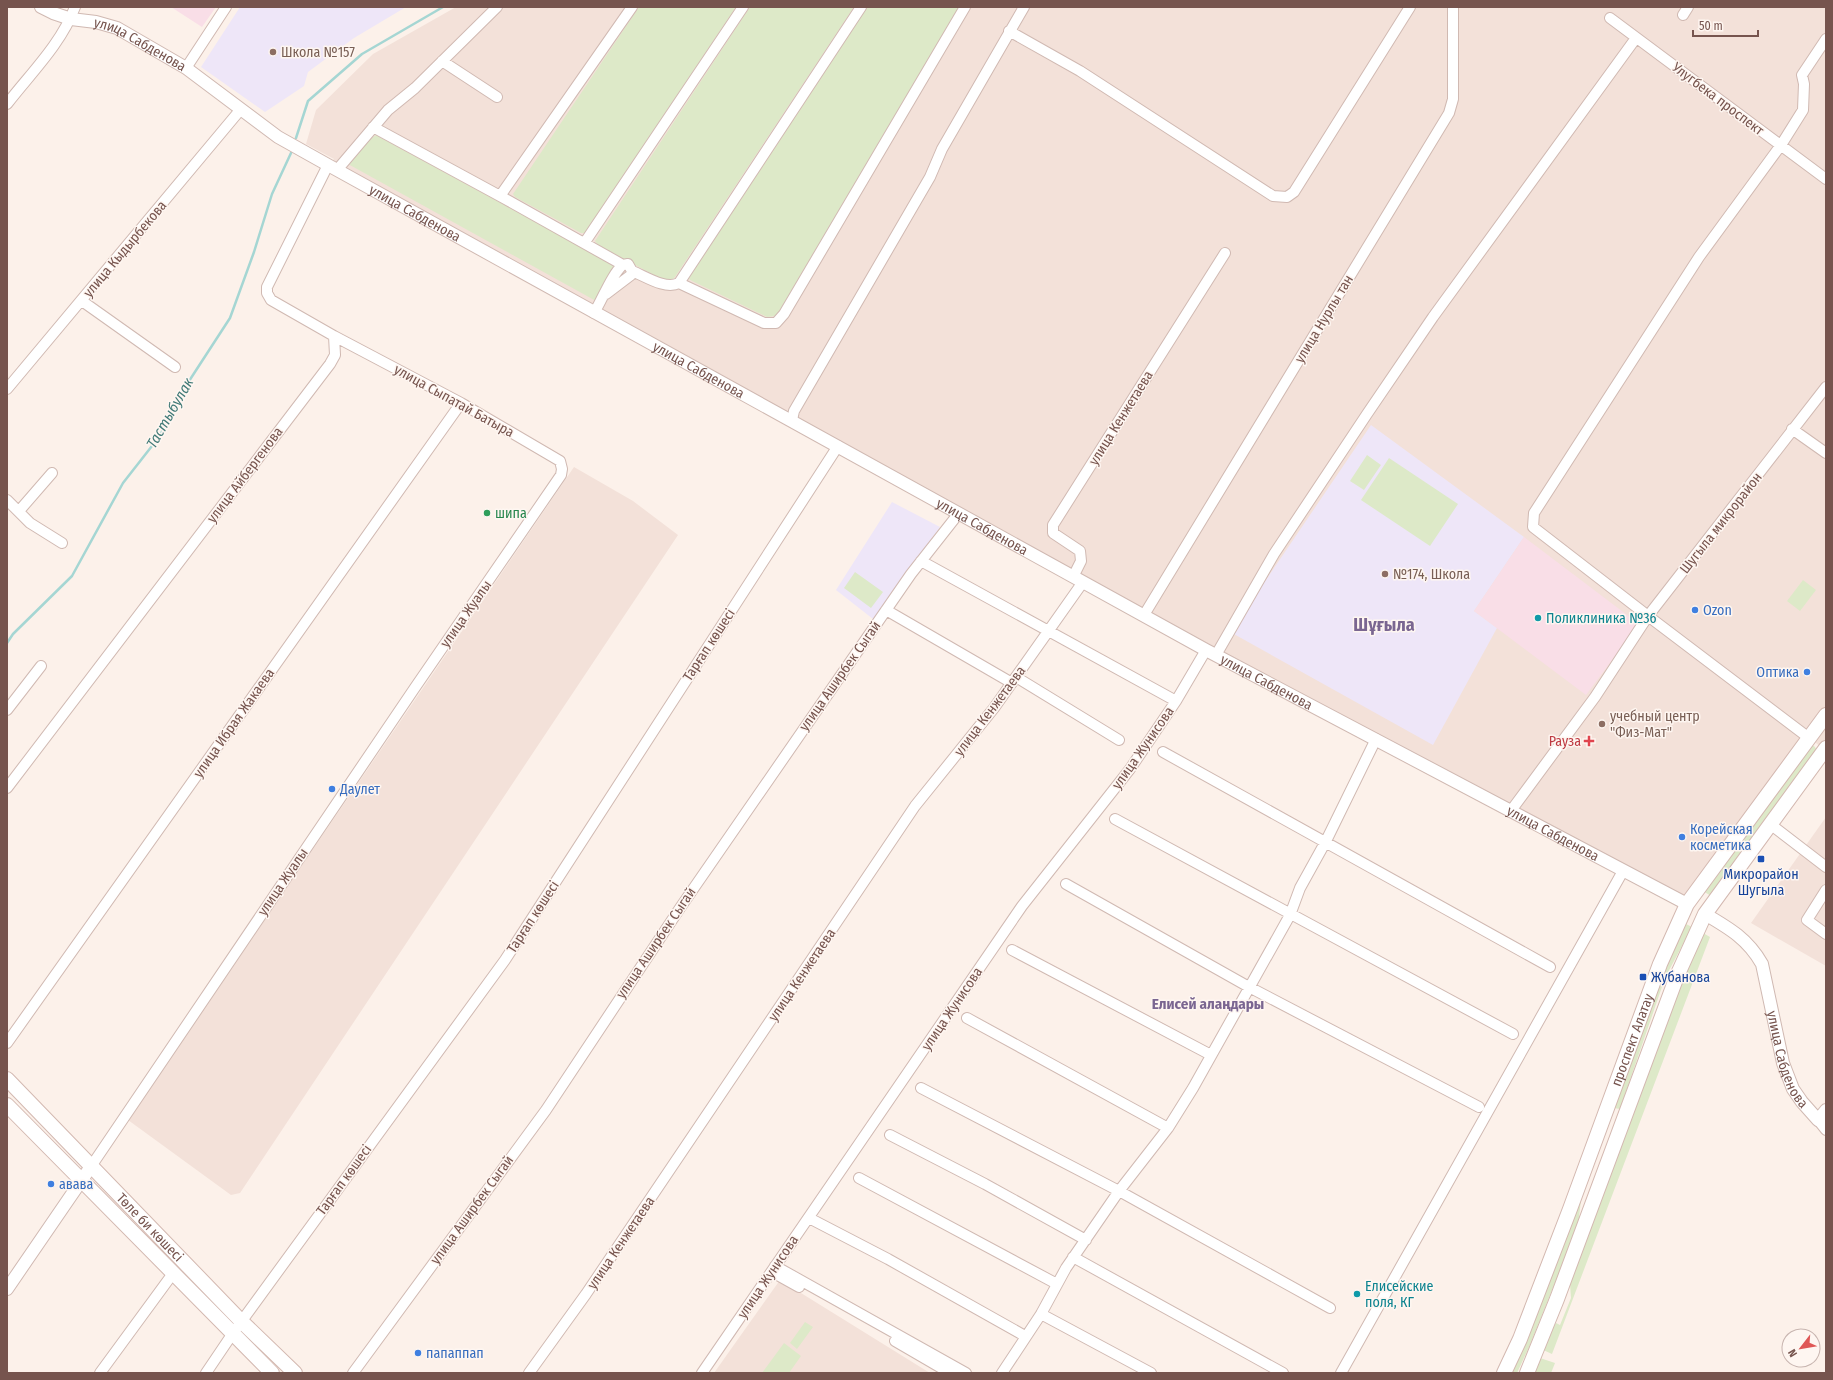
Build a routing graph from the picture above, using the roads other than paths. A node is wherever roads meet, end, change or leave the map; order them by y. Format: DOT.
graph roads {
  1 [pos="41,7"];
  2 [pos="75,7"];
  3 [pos="226,7"];
  4 [pos="497,7"];
  5 [pos="632,7"];
  6 [pos="743,7"];
  7 [pos="861,7"];
  8 [pos="965,7"];
  9 [pos="1024,7"];
  10 [pos="1410,7"];
  11 [pos="1453,7"];
  12 [pos="1610,18"];
  13 [pos="71,19"];
  14 [pos="1009,31"];
  15 [pos="1636,38"];
  16 [pos="1826,40"];
  17 [pos="442,61"];
  18 [pos="186,68"];
  19 [pos="497,97"];
  20 [pos="7,104"];
  21 [pos="241,109"];
  22 [pos="373,127"];
  23 [pos="1780,145"];
  24 [pos="332,167"];
  25 [pos="1826,179"];
  26 [pos="500,196"];
  27 [pos="585,242"];
  28 [pos="1225,253"];
  29 [pos="623,265"];
  30 [pos="632,271"];
  31 [pos="679,283"];
  32 [pos="606,294"];
  33 [pos="82,301"];
  34 [pos="594,313"];
  35 [pos="334,336"];
  36 [pos="175,367"];
  37 [pos="1826,387"];
  38 [pos="7,389"];
  39 [pos="461,403"];
  40 [pos="792,420"];
  41 [pos="1792,429"];
  42 [pos="838,446"];
  43 [pos="1826,453"];
  44 [pos="52,473"];
  45 [pos="561,476"];
  46 [pos="7,500"];
  47 [pos="18,511"];
  48 [pos="959,513"];
  49 [pos="62,543"];
  50 [pos="921,561"];
  51 [pos="1078,580"];
  52 [pos="886,610"];
  53 [pos="1144,615"];
  54 [pos="1648,616"];
  55 [pos="1049,630"];
  56 [pos="1211,653"];
  57 [pos="40,666"];
  58 [pos="1014,680"];
  59 [pos="1176,701"];
  60 [pos="7,710"];
  61 [pos="1826,715"];
  62 [pos="1376,738"];
  63 [pos="1809,738"];
  64 [pos="1119,740"];
  65 [pos="1825,749"];
  66 [pos="1163,752"];
  67 [pos="9,781"];
  68 [pos="1510,812"];
  69 [pos="1115,819"];
  70 [pos="1770,824"];
  71 [pos="1326,841"];
  72 [pos="1826,867"];
  73 [pos="1623,871"];
  74 [pos="1066,884"];
  75 [pos="1826,890"];
  76 [pos="1687,904"];
  77 [pos="1705,914"];
  78 [pos="1290,915"];
  79 [pos="1826,934"];
  80 [pos="1012,950"];
  81 [pos="1550,967"];
  82 [pos="1249,987"];
  83 [pos="966,1018"];
  84 [pos="1513,1034"];
  85 [pos="7,1043"];
  86 [pos="1211,1055"];
  87 [pos="7,1079"];
  88 [pos="921,1088"];
  89 [pos="7,1105"];
  90 [pos="1479,1107"];
  91 [pos="1607,1110"];
  92 [pos="1826,1110"];
  93 [pos="1625,1117"];
  94 [pos="1818,1120"];
  95 [pos="1168,1128"];
  96 [pos="1826,1130"];
  97 [pos="890,1135"];
  98 [pos="92,1166"];
  99 [pos="859,1178"];
  100 [pos="82,1181"];
  101 [pos="1119,1191"];
  102 [pos="809,1218"];
  103 [pos="1086,1240"];
  104 [pos="1074,1257"];
  105 [pos="774,1269"];
  106 [pos="174,1272"];
  107 [pos="1057,1284"];
  108 [pos="7,1289"];
  109 [pos="1330,1308"];
  110 [pos="1041,1314"];
  111 [pos="241,1321"];
  112 [pos="233,1333"];
  113 [pos="1025,1336"];
  114 [pos="100,1373"];
  115 [pos="206,1373"];
  116 [pos="272,1373"];
  117 [pos="295,1373"];
  118 [pos="353,1373"];
  119 [pos="529,1373"];
  120 [pos="702,1373"];
  121 [pos="950,1373"];
  122 [pos="966,1373"];
  123 [pos="1002,1373"];
  124 [pos="1151,1373"];
  125 [pos="1282,1373"];
  126 [pos="1341,1373"];
  127 [pos="1504,1373"];
  128 [pos="1527,1373"];
  1 -- 13 [label="street, улица Сабденова"];
  2 -- 13 [label="street"];
  3 -- 18 [label="street"];
  4 -- 17 [label="street"];
  5 -- 26 [label="street"];
  6 -- 27 [label="street"];
  7 -- 31 [label="street"];
  8 -- 31 [label="street"];
  9 -- 14 [label="street"];
  10 -- 14 [label="street"];
  11 -- 53 [label="street, улица Нурлы тан"];
  12 -- 15 [label="street, Улугбека проспект"];
  13 -- 18 [label="street, улица Сабденова"];
  13 -- 20 [label="street"];
  14 -- 40 [label="street"];
  15 -- 23 [label="street, Улугбека проспект"];
  15 -- 56 [label="street, улица Жунисова"];
  16 -- 23 [label="street"];
  17 -- 19 [label="street"];
  17 -- 22 [label="street"];
  18 -- 21 [label="street, улица Сабденова"];
  21 -- 24 [label="street, улица Сабденова"];
  21 -- 33 [label="street, улица Кыдырбекова"];
  22 -- 24 [label="street"];
  22 -- 26 [label="street"];
  23 -- 25 [label="street, Улугбека проспект"];
  23 -- 54 [label="street"];
  24 -- 34 [label="street, улица Сабденова"];
  24 -- 35 [label="street"];
  26 -- 27 [label="street"];
  27 -- 29 [label="street"];
  28 -- 51 [label="street, улица Кенжетаева"];
  29 -- 30 [label="street"];
  29 -- 32 [label="street"];
  30 -- 31 [label="street"];
  30 -- 32 [label="street"];
  32 -- 34 [label="street"];
  33 -- 36 [label="street"];
  33 -- 38 [label="street, улица Кыдырбекова"];
  34 -- 40 [label="street, улица Сабденова"];
  35 -- 39 [label="street, улица Сыпатай Батыра"];
  35 -- 67 [label="street, улица Айбергенова"];
  37 -- 41 [label="street, Шугыла микрорайон"];
  39 -- 45 [label="street, улица Сыпатай Батыра"];
  39 -- 85 [label="street, улица Ибрая Жакаева"];
  40 -- 42 [label="street, улица Сабденова"];
  41 -- 43 [label="street"];
  41 -- 54 [label="street, Шугыла микрорайон"];
  42 -- 48 [label="street, улица Сабденова"];
  42 -- 111 [label="street, Тарғап көшесі"];
  44 -- 47 [label="street"];
  45 -- 98 [label="street, улица Жуалы"];
  46 -- 47 [label="street"];
  47 -- 49 [label="street"];
  48 -- 50 [label="street, улица Аширбек Сыгай"];
  48 -- 51 [label="street, улица Сабденова"];
  50 -- 52 [label="street, улица Аширбек Сыгай"];
  50 -- 55 [label="street"];
  51 -- 53 [label="street, улица Сабденова"];
  51 -- 55 [label="street, улица Кенжетаева"];
  52 -- 58 [label="street"];
  52 -- 118 [label="street, улица Аширбек Сыгай"];
  53 -- 56 [label="street, улица Сабденова"];
  54 -- 63 [label="street"];
  54 -- 68 [label="street, Шугыла микрорайон"];
  55 -- 58 [label="street, улица Кенжетаева"];
  55 -- 59 [label="street"];
  56 -- 59 [label="street, улица Жунисова"];
  56 -- 62 [label="street, улица Сабденова"];
  57 -- 60 [label="street"];
  58 -- 64 [label="street"];
  58 -- 119 [label="street, улица Кенжетаева"];
  59 -- 102 [label="street, улица Жунисова"];
  61 -- 63 [label="main road, проспект Алатау"];
  62 -- 68 [label="street, улица Сабденова"];
  62 -- 71 [label="street"];
  63 -- 65 [label="main road"];
  63 -- 76 [label="main road, проспект Алатау"];
  65 -- 70 [label="main road, проспект Алатау"];
  66 -- 71 [label="street"];
  68 -- 73 [label="street, улица Сабденова"];
  69 -- 78 [label="street"];
  70 -- 72 [label="street"];
  70 -- 77 [label="main road, проспект Алатау"];
  71 -- 78 [label="street"];
  71 -- 81 [label="street"];
  73 -- 76 [label="street, улица Сабденова"];
  73 -- 126 [label="street"];
  74 -- 82 [label="street"];
  75 -- 79 [label="street"];
  76 -- 77 [label="main road, улица Сабденова"];
  76 -- 91 [label="main road, проспект Алатау"];
  77 -- 93 [label="main road, проспект Алатау"];
  77 -- 94 [label="street, улица Сабденова"];
  78 -- 82 [label="street"];
  78 -- 84 [label="street"];
  80 -- 86 [label="street"];
  82 -- 86 [label="street"];
  82 -- 90 [label="street"];
  83 -- 95 [label="street"];
  86 -- 95 [label="street"];
  87 -- 98 [label="main road, Төле би көшесі"];
  88 -- 101 [label="street"];
  89 -- 100 [label="main road, Төле би көшесі"];
  91 -- 93 [label="main road"];
  91 -- 127 [label="main road, проспект Алатау"];
  92 -- 94 [label="street"];
  93 -- 128 [label="main road, проспект Алатау"];
  94 -- 96 [label="street, улица Сабденова"];
  95 -- 101 [label="street"];
  97 -- 103 [label="street"];
  98 -- 100 [label="street, улица Жуалы"];
  98 -- 111 [label="main road, Төле би көшесі"];
  99 -- 107 [label="street"];
  100 -- 106 [label="main road, Төле би көшесі"];
  100 -- 108 [label="street, улица Жуалы"];
  101 -- 103 [label="street"];
  101 -- 109 [label="street"];
  102 -- 105 [label="street, улица Жунисова"];
  102 -- 113 [label="street"];
  103 -- 104 [label="street"];
  104 -- 107 [label="street"];
  104 -- 125 [label="street"];
  105 -- 120 [label="street, улица Жунисова"];
  105 -- 121 [label="street"];
  105 -- 122 [label="street"];
  106 -- 112 [label="main road, Төле би көшесі"];
  106 -- 114 [label="street"];
  107 -- 110 [label="street"];
  110 -- 113 [label="street"];
  110 -- 124 [label="street"];
  111 -- 112 [label="street, Тарғап көшесі"];
  111 -- 117 [label="main road, Төле би көшесі"];
  112 -- 115 [label="street, Тарғап көшесі"];
  112 -- 116 [label="main road, Төле би көшесі"];
  113 -- 123 [label="street"];
}
